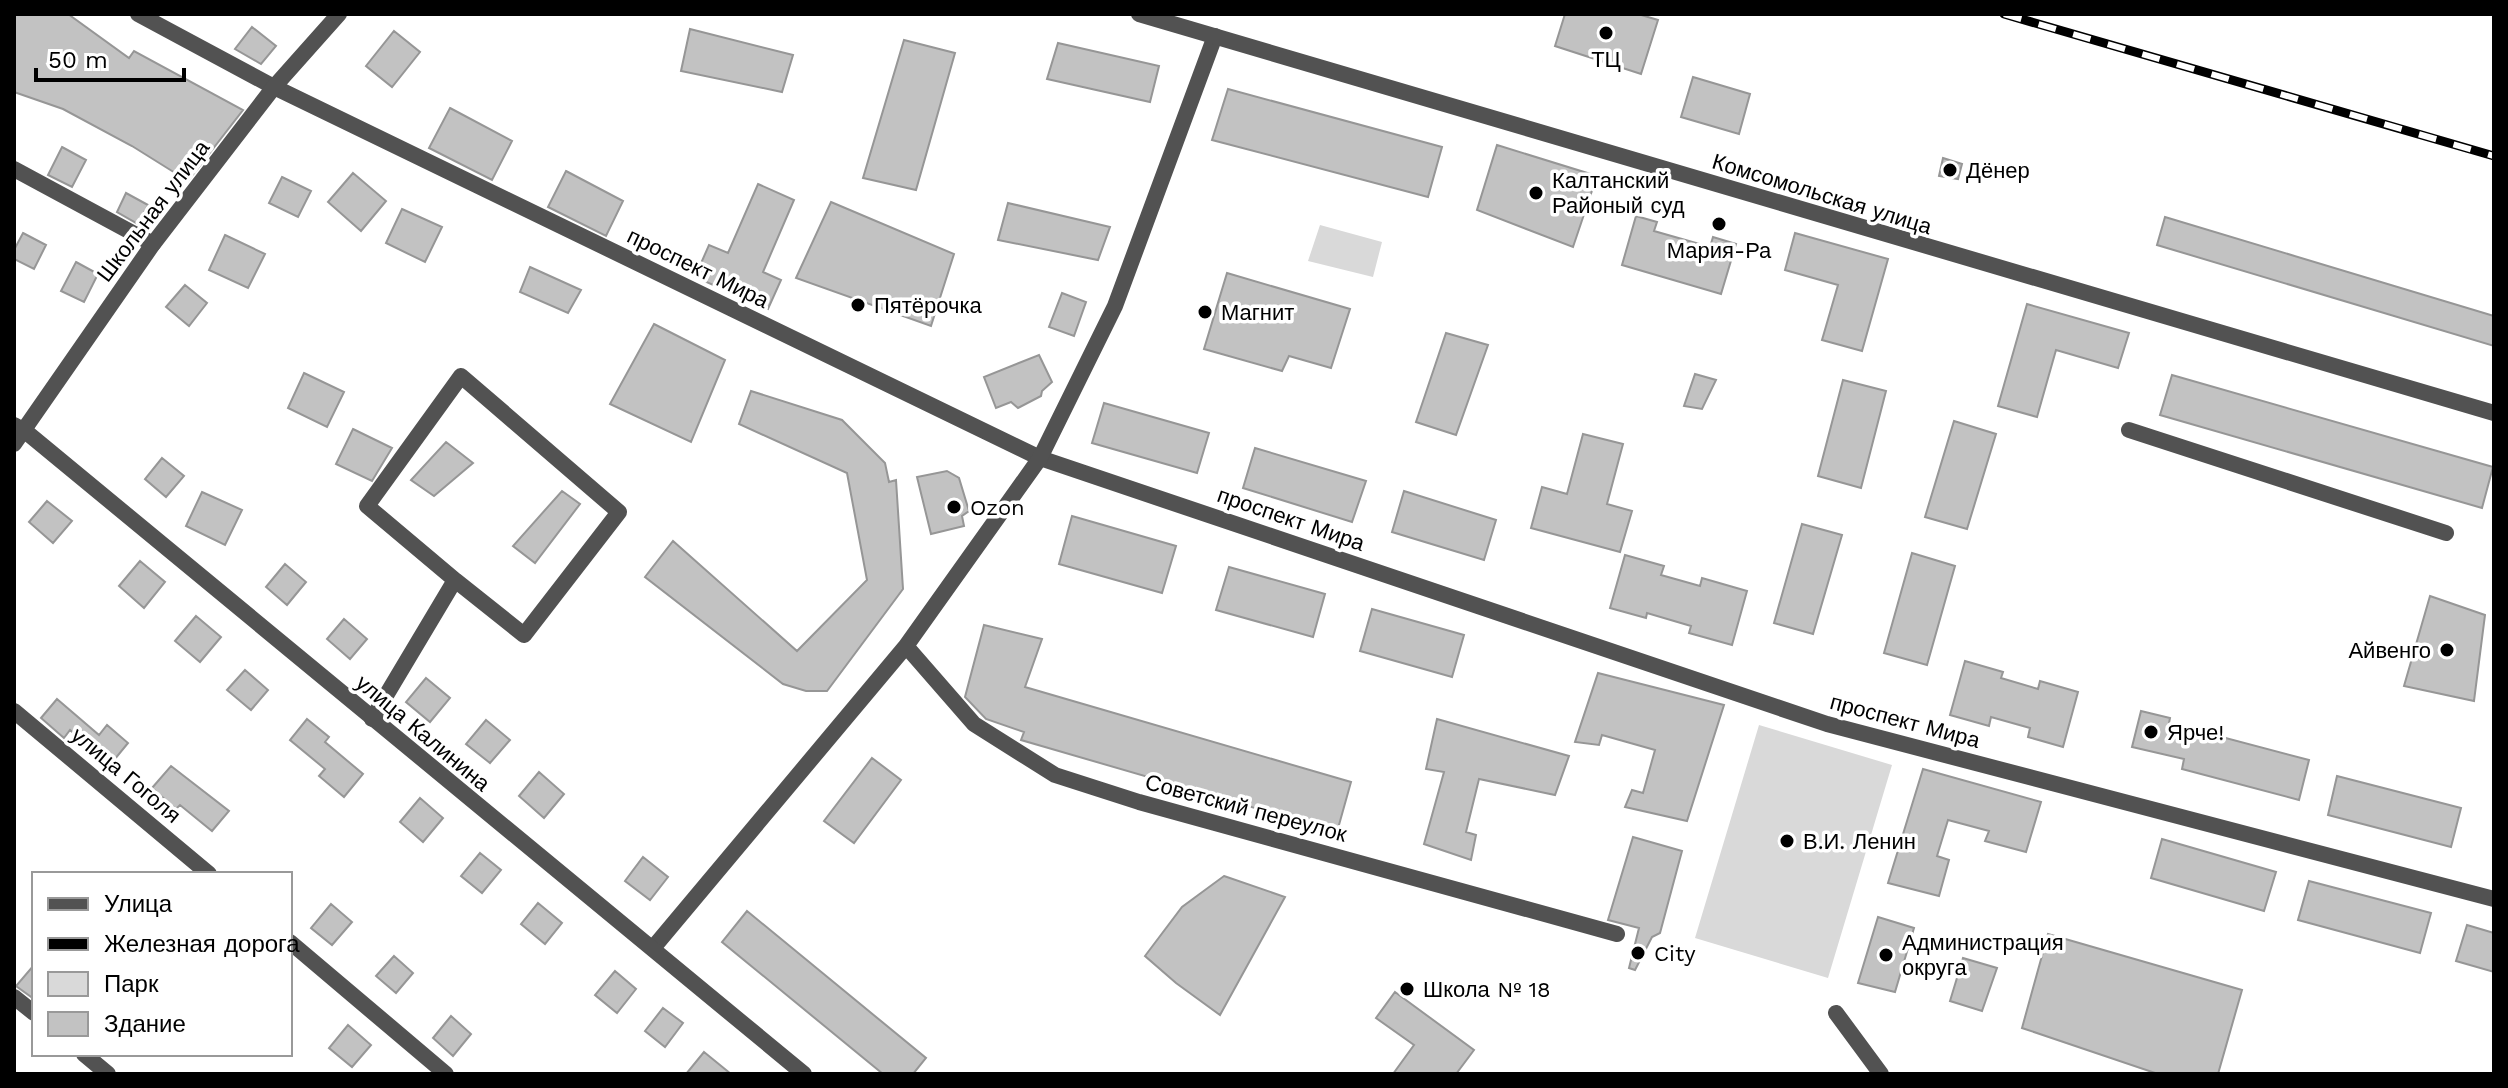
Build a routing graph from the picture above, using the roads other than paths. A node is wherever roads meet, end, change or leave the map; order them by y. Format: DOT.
graph roads {
  1 [pos="138,14"];
  2 [pos="339,14"];
  3 [pos="1139,14"];
  4 [pos="1215,36"];
  5 [pos="274,87"];
  6 [pos="14,169"];
  7 [pos="153,244"];
  8 [pos="2494,413"];
  9 [pos="2129,430"];
  10 [pos="18,433"];
  11 [pos="1040,458"];
  12 [pos="2446,533"];
  13 [pos="455,580"];
  14 [pos="906,646"];
  15 [pos="14,711"];
  16 [pos="372,719"];
  17 [pos="207,872"];
  18 [pos="2494,899"];
  19 [pos="1617,934"];
  20 [pos="292,944"];
  21 [pos="653,948"];
  22 [pos="14,997"];
  23 [pos="32,1011"];
  24 [pos="1836,1013"];
  25 [pos="86,1056"];
  26 [pos="108,1074"];
  27 [pos="446,1074"];
  28 [pos="804,1074"];
  29 [pos="1881,1074"];
  1 -- 5 [label="street, проспект Мира"];
  2 -- 5 [label="street, Школьная улица"];
  3 -- 4 [label="street, Комсомольская улица"];
  4 -- 8 [label="street, Комсомольская улица"];
  4 -- 11 [label="street"];
  5 -- 7 [label="street, Школьная улица"];
  5 -- 11 [label="street, проспект Мира"];
  6 -- 7 [label="street"];
  7 -- 10 [label="street, Школьная улица"];
  9 -- 12 [label="street"];
  10 -- 16 [label="street, улица Калинина"];
  11 -- 14 [label="street"];
  11 -- 18 [label="street, проспект Мира"];
  13 -- 13 [label="street"];
  13 -- 16 [label="street"];
  14 -- 19 [label="street, Советский переулок"];
  14 -- 21 [label="street"];
  15 -- 17 [label="street, улица Гоголя"];
  16 -- 21 [label="street, улица Калинина"];
  20 -- 27 [label="street"];
  21 -- 28 [label="street, улица Калинина"];
  22 -- 23 [label="street"];
  24 -- 29 [label="street"];
  25 -- 26 [label="street"];
}
